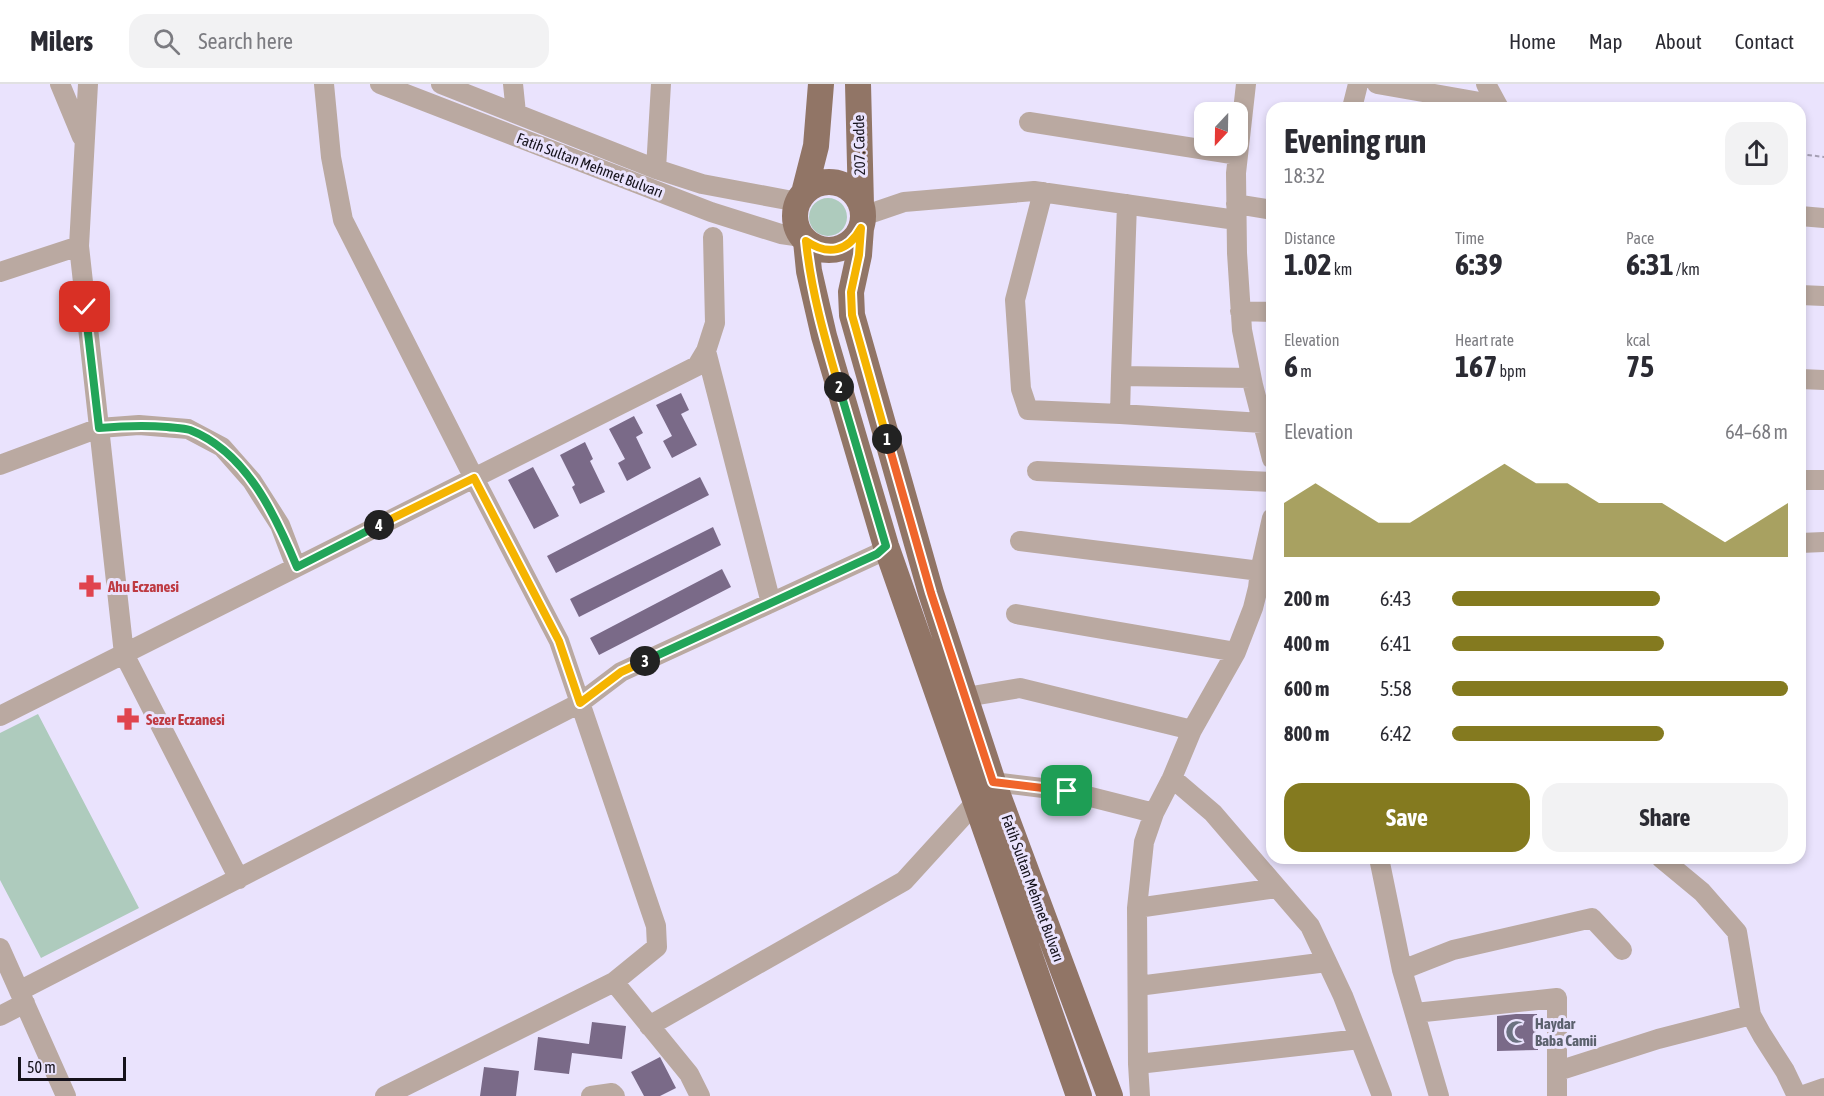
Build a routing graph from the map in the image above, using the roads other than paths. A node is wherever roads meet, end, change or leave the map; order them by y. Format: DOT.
graph roads {
  1 [pos="60,84"];
  2 [pos="88,84"];
  3 [pos="324,84"];
  4 [pos="380,84"];
  5 [pos="441,84"];
  6 [pos="513,84"];
  7 [pos="661,84"];
  8 [pos="821,84"];
  9 [pos="858,84"];
  10 [pos="1246,84"];
  11 [pos="1358,84"];
  12 [pos="1377,84"];
  13 [pos="1486,84"];
  14 [pos="1244,102"];
  15 [pos="1354,102"];
  16 [pos="1472,102"];
  17 [pos="1495,102"];
  18 [pos="516,113"];
  19 [pos="1029,122"];
  20 [pos="84,143"];
  21 [pos="1194,148"];
  22 [pos="1238,156"];
  23 [pos="656,170"];
  24 [pos="1043,192"];
  25 [pos="801,198"];
  26 [pos="1126,204"];
  27 [pos="1266,210"];
  28 [pos="1236,212"];
  29 [pos="861,216"];
  30 [pos="1806,216"];
  31 [pos="1824,218"];
  32 [pos="713,237"];
  33 [pos="804,239"];
  34 [pos="79,246"];
  35 [pos="0,272"];
  36 [pos="1806,294"];
  37 [pos="1824,296"];
  38 [pos="1240,311"];
  39 [pos="1266,312"];
  40 [pos="705,351"];
  41 [pos="1121,376"];
  42 [pos="1251,378"];
  43 [pos="1806,379"];
  44 [pos="1824,380"];
  45 [pos="1120,414"];
  46 [pos="1262,423"];
  47 [pos="99,428"];
  48 [pos="1266,437"];
  49 [pos="0,465"];
  50 [pos="1037,471"];
  51 [pos="474,478"];
  52 [pos="1806,480"];
  53 [pos="1824,480"];
  54 [pos="1266,482"];
  55 [pos="1020,541"];
  56 [pos="1824,542"];
  57 [pos="1806,543"];
  58 [pos="886,546"];
  59 [pos="297,567"];
  60 [pos="1266,568"];
  61 [pos="1264,585"];
  62 [pos="771,603"];
  63 [pos="1016,614"];
  64 [pos="1236,652"];
  65 [pos="124,654"];
  66 [pos="966,697"];
  67 [pos="580,703"];
  68 [pos="0,716"];
  69 [pos="1192,730"];
  70 [pos="1172,778"];
  71 [pos="993,782"];
  72 [pos="976,802"];
  73 [pos="1154,813"];
  74 [pos="1380,864"];
  75 [pos="1668,864"];
  76 [pos="239,879"];
  77 [pos="1277,888"];
  78 [pos="1137,908"];
  79 [pos="0,948"];
  80 [pos="1622,950"];
  81 [pos="1327,962"];
  82 [pos="1402,970"];
  83 [pos="614,982"];
  84 [pos="1138,986"];
  85 [pos="22,997"];
  86 [pos="1415,1013"];
  87 [pos="1751,1015"];
  88 [pos="0,1016"];
  89 [pos="649,1026"];
  90 [pos="1360,1039"];
  91 [pos="1138,1064"];
  92 [pos="1558,1071"];
  93 [pos="1824,1088"];
  94 [pos="66,1096"];
  95 [pos="385,1096"];
  96 [pos="591,1096"];
  97 [pos="615,1096"];
  98 [pos="699,1096"];
  99 [pos="1079,1096"];
  100 [pos="1110,1096"];
  101 [pos="1140,1096"];
  102 [pos="1382,1096"];
  103 [pos="1439,1096"];
  104 [pos="1557,1096"];
  105 [pos="1799,1096"];
  1 -- 20 [label="street"];
  2 -- 20 [label="street"];
  3 -- 51 [label="street"];
  4 -- 33 [label="street, Fatih Sultan Mehmet Bulvarı"];
  5 -- 18 [label="street, Fatih Sultan Mehmet Bulvarı"];
  6 -- 18 [label="street"];
  7 -- 23 [label="street"];
  8 -- 25 [label="main road"];
  9 -- 29 [label="main road, 207. Cadde"];
  10 -- 14 [label="street"];
  11 -- 15 [label="street"];
  12 -- 16 [label="street"];
  13 -- 17 [label="street"];
  18 -- 23 [label="street, Fatih Sultan Mehmet Bulvarı"];
  19 -- 21 [label="street"];
  20 -- 34 [label="street"];
  22 -- 28 [label="street"];
  23 -- 25 [label="street, Fatih Sultan Mehmet Bulvarı"];
  24 -- 26 [label="street"];
  24 -- 29 [label="street"];
  24 -- 45 [label="street"];
  25 -- 29 [label="main road"];
  25 -- 33 [label="main road"];
  26 -- 28 [label="street"];
  26 -- 41 [label="street"];
  27 -- 28 [label="street"];
  28 -- 38 [label="street"];
  29 -- 33 [label="main road"];
  29 -- 66 [label="main road, Fatih Sultan Mehmet Bulvarı"];
  30 -- 31 [label="street"];
  32 -- 40 [label="street"];
  33 -- 58 [label="main road, Fatih Sultan Mehmet Bulvarı"];
  34 -- 35 [label="street"];
  34 -- 47 [label="street"];
  36 -- 37 [label="street"];
  38 -- 39 [label="street"];
  38 -- 42 [label="street"];
  40 -- 51 [label="street"];
  40 -- 62 [label="street"];
  41 -- 42 [label="street"];
  41 -- 45 [label="street"];
  42 -- 46 [label="street"];
  43 -- 44 [label="street"];
  45 -- 46 [label="street"];
  46 -- 48 [label="street"];
  47 -- 49 [label="street"];
  47 -- 59 [label="street"];
  47 -- 65 [label="street"];
  50 -- 54 [label="street"];
  51 -- 59 [label="street"];
  51 -- 67 [label="street"];
  52 -- 53 [label="street"];
  55 -- 61 [label="street"];
  56 -- 57 [label="street"];
  58 -- 62 [label="street"];
  58 -- 72 [label="main road, Fatih Sultan Mehmet Bulvarı"];
  59 -- 65 [label="street"];
  60 -- 61 [label="street"];
  61 -- 64 [label="street"];
  62 -- 67 [label="street"];
  63 -- 64 [label="street"];
  64 -- 69 [label="street"];
  65 -- 68 [label="street"];
  65 -- 76 [label="street"];
  66 -- 69 [label="street"];
  66 -- 71 [label="main road, Fatih Sultan Mehmet Bulvarı"];
  67 -- 76 [label="street"];
  67 -- 83 [label="street"];
  69 -- 70 [label="street"];
  70 -- 73 [label="street"];
  70 -- 77 [label="street"];
  71 -- 73 [label="street"];
  71 -- 100 [label="main road, Fatih Sultan Mehmet Bulvarı"];
  72 -- 89 [label="street"];
  72 -- 99 [label="main road, Fatih Sultan Mehmet Bulvarı"];
  73 -- 78 [label="street"];
  74 -- 82 [label="street"];
  75 -- 87 [label="street"];
  76 -- 85 [label="street"];
  77 -- 78 [label="street"];
  77 -- 81 [label="street"];
  78 -- 84 [label="street"];
  79 -- 85 [label="street"];
  80 -- 82 [label="street"];
  81 -- 84 [label="street"];
  81 -- 90 [label="street"];
  82 -- 86 [label="street"];
  83 -- 89 [label="street"];
  83 -- 95 [label="street"];
  84 -- 91 [label="street"];
  85 -- 88 [label="street"];
  85 -- 94 [label="street"];
  86 -- 92 [label="street"];
  86 -- 103 [label="street"];
  87 -- 92 [label="street"];
  87 -- 105 [label="street"];
  89 -- 98 [label="street"];
  90 -- 91 [label="street"];
  90 -- 102 [label="street"];
  91 -- 101 [label="street"];
  92 -- 104 [label="street"];
  93 -- 105 [label="street"];
  96 -- 97 [label="street"];
}
